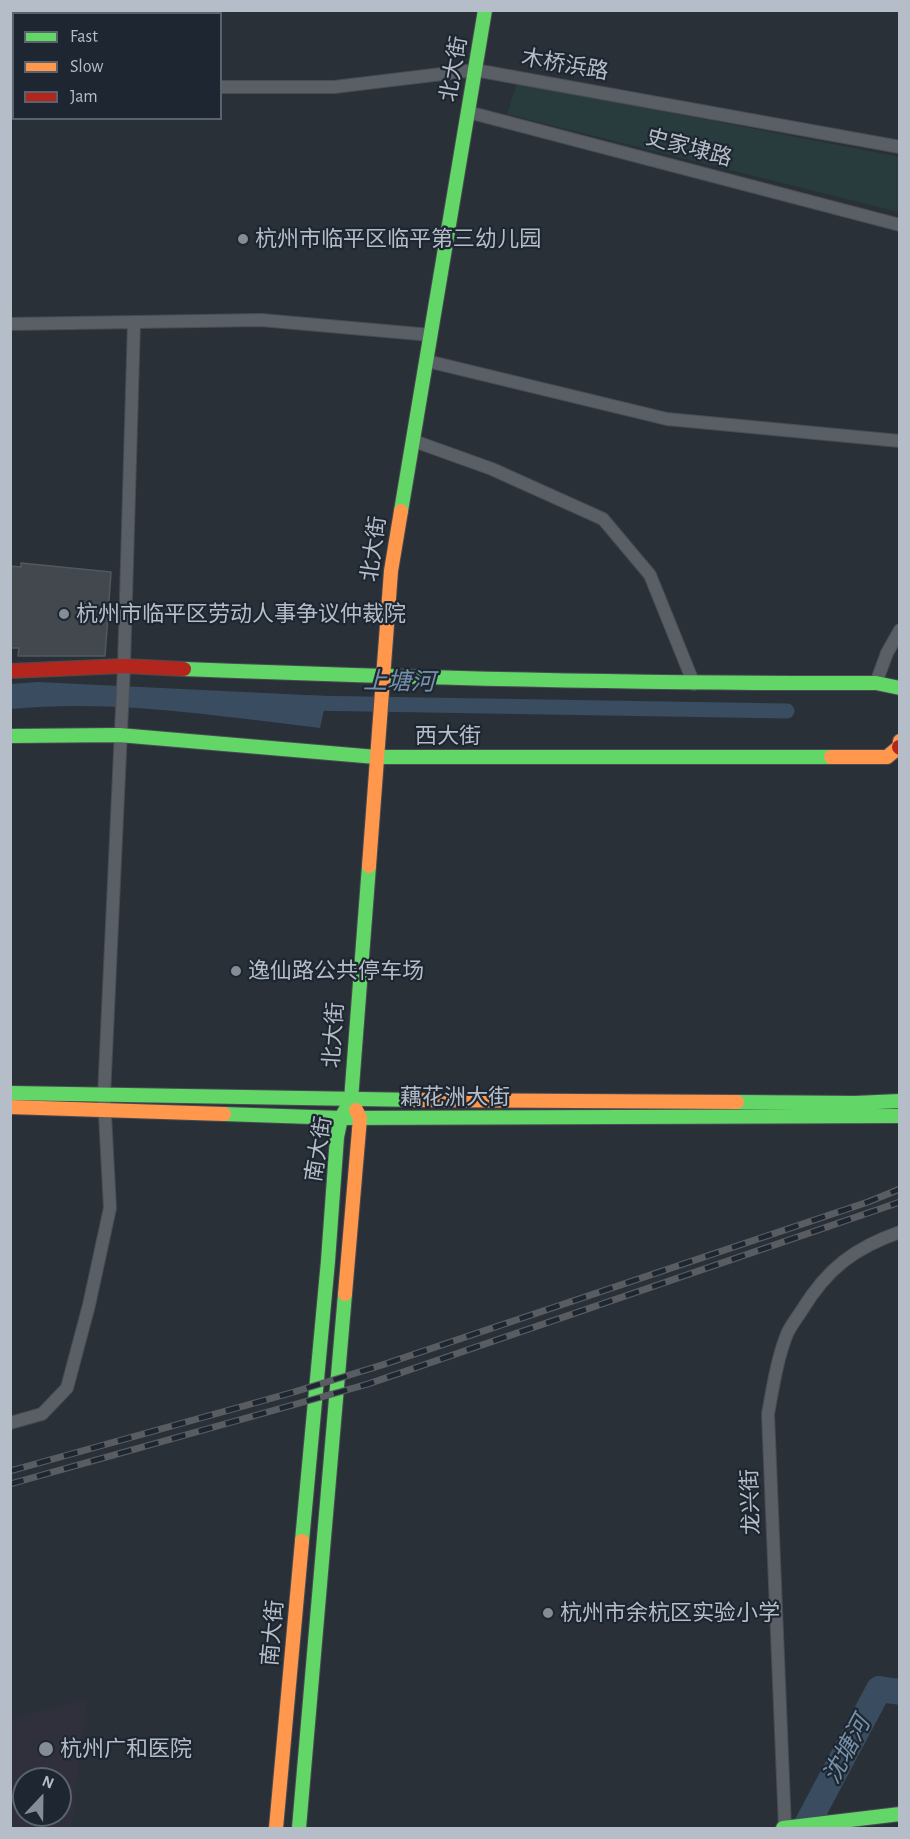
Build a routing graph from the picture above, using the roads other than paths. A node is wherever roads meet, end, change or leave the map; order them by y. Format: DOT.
graph roads {
  1 [pos="485,10"];
  2 [pos="475,70"];
  3 [pos="222,87"];
  4 [pos="468,112"];
  5 [pos="900,147"];
  6 [pos="900,225"];
  7 [pos="134,322"];
  8 [pos="10,324"];
  9 [pos="432,335"];
  10 [pos="427,362"];
  11 [pos="414,441"];
  12 [pos="900,441"];
  13 [pos="900,630"];
  14 [pos="124,666"];
  15 [pos="10,671"];
  16 [pos="383,677"];
  17 [pos="876,683"];
  18 [pos="694,684"];
  19 [pos="900,688"];
  20 [pos="120,735"];
  21 [pos="10,736"];
  22 [pos="900,741"];
  23 [pos="899,747"];
  24 [pos="376,757"];
  25 [pos="10,1093"];
  26 [pos="351,1100"];
  27 [pos="900,1101"];
  28 [pos="104,1103"];
  29 [pos="10,1107"];
  30 [pos="900,1116"];
  31 [pos="341,1118"];
  32 [pos="360,1118"];
  33 [pos="900,1232"];
  34 [pos="10,1423"];
  35 [pos="900,1815"];
  36 [pos="276,1828"];
  37 [pos="299,1828"];
  38 [pos="785,1828"];
  1 -- 2 [label="main road, 北大街"];
  2 -- 3 [label="street, 木桥浜路"];
  2 -- 4 [label="main road, 北大街"];
  2 -- 5 [label="street, 木桥浜路"];
  4 -- 6 [label="street, 史家埭路"];
  4 -- 9 [label="main road, 北大街"];
  7 -- 8 [label="street"];
  7 -- 9 [label="street"];
  7 -- 14 [label="street"];
  9 -- 10 [label="main road, 北大街"];
  10 -- 11 [label="main road, 北大街"];
  10 -- 12 [label="street"];
  11 -- 16 [label="main road, 北大街"];
  11 -- 18 [label="street"];
  13 -- 17 [label="street"];
  14 -- 15 [label="main road"];
  14 -- 16 [label="main road"];
  14 -- 20 [label="street"];
  16 -- 18 [label="main road"];
  16 -- 24 [label="main road, 北大街"];
  17 -- 18 [label="main road"];
  17 -- 19 [label="main road"];
  20 -- 21 [label="main road, 西大街"];
  20 -- 24 [label="main road, 西大街"];
  20 -- 28 [label="street"];
  22 -- 23 [label="main road"];
  23 -- 24 [label="main road, 西大街"];
  24 -- 26 [label="main road, 北大街"];
  25 -- 28 [label="main road, 藕花洲大街"];
  26 -- 27 [label="main road, 藕花洲大街"];
  26 -- 28 [label="main road, 藕花洲大街"];
  26 -- 31 [label="main road, 南大街"];
  26 -- 32 [label="main road, 南大街"];
  28 -- 29 [label="main road, 藕花洲大街"];
  28 -- 31 [label="main road, 藕花洲大街"];
  28 -- 34 [label="street"];
  30 -- 32 [label="main road, 藕花洲大街"];
  31 -- 32 [label="main road, 藕花洲大街"];
  31 -- 36 [label="main road, 南大街"];
  32 -- 37 [label="main road, 南大街"];
  33 -- 38 [label="street, 龙兴街"];
  35 -- 38 [label="main road"];
}
